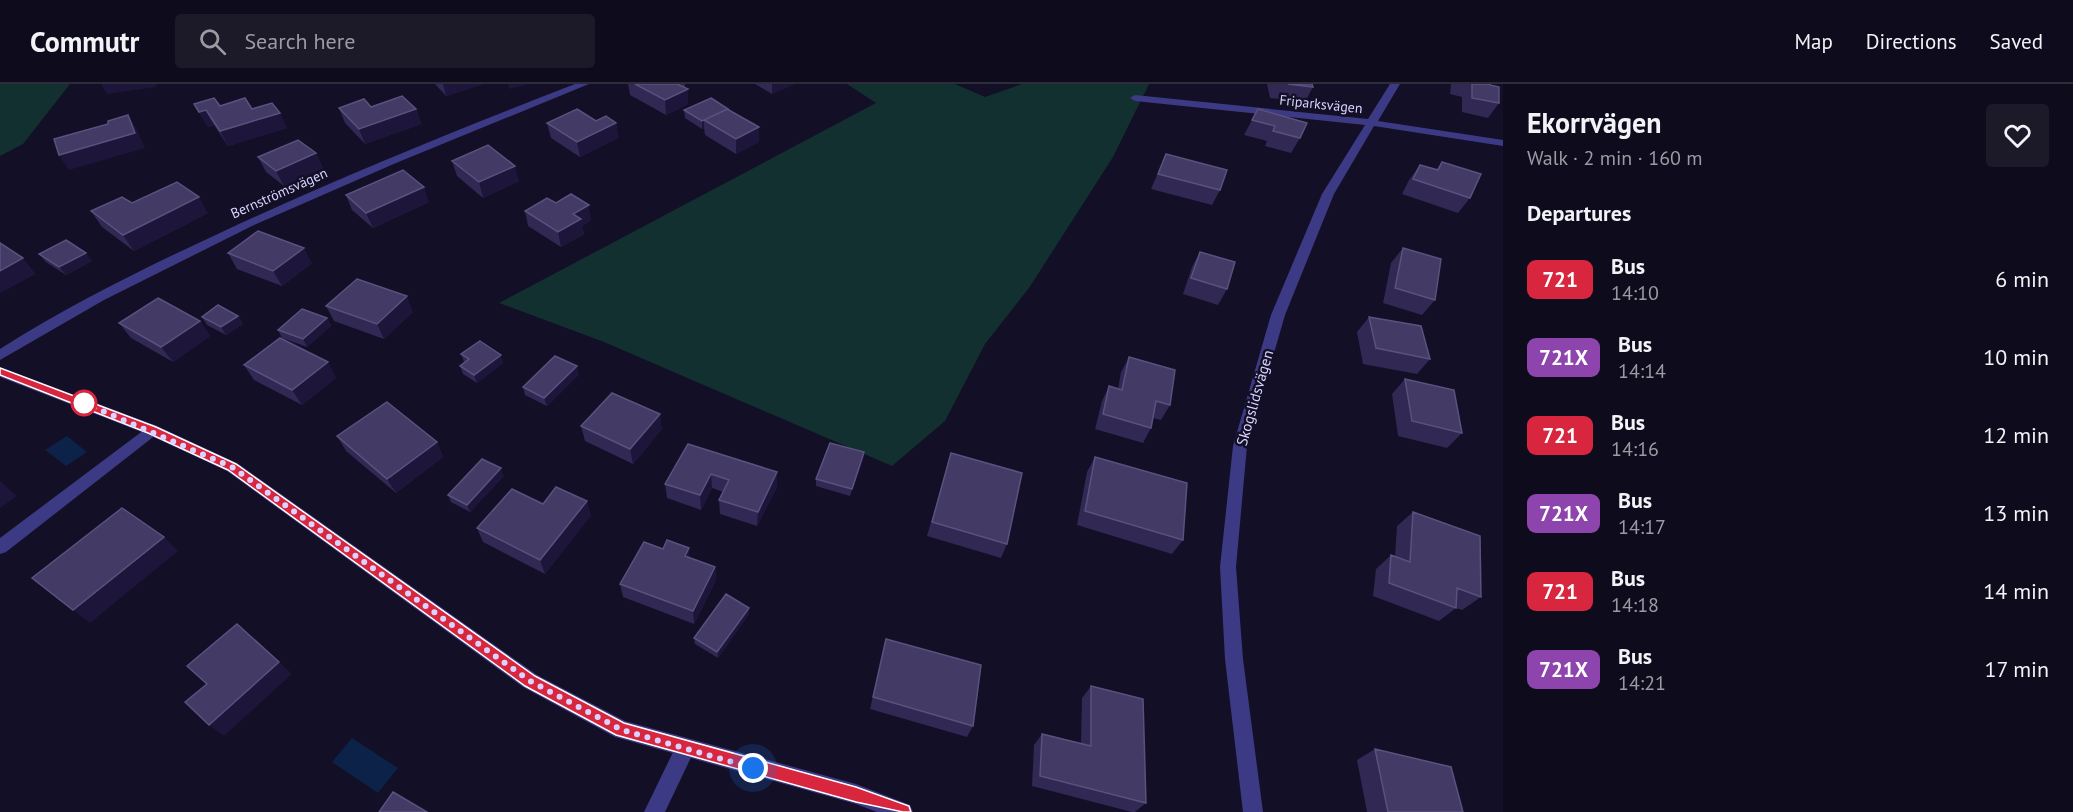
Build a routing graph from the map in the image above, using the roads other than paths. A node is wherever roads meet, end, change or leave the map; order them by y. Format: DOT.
graph roads {
  1 [pos="584,84"];
  2 [pos="1395,84"];
  3 [pos="1135,98"];
  4 [pos="1372,123"];
  5 [pos="1503,143"];
  6 [pos="0,355"];
  7 [pos="0,372"];
  8 [pos="152,430"];
  9 [pos="0,547"];
  10 [pos="685,749"];
  11 [pos="654,812"];
  12 [pos="903,812"];
  13 [pos="1253,812"];
  1 -- 6 [label="street, Bernströmsvägen"];
  2 -- 4 [label="street, Skogslidsvägen"];
  3 -- 4 [label="street, Friparksvägen"];
  4 -- 5 [label="street, Friparksvägen"];
  4 -- 13 [label="street, Skogslidsvägen"];
  7 -- 8 [label="street"];
  8 -- 9 [label="street"];
  8 -- 10 [label="street"];
  10 -- 11 [label="street"];
  10 -- 12 [label="street"];
}
